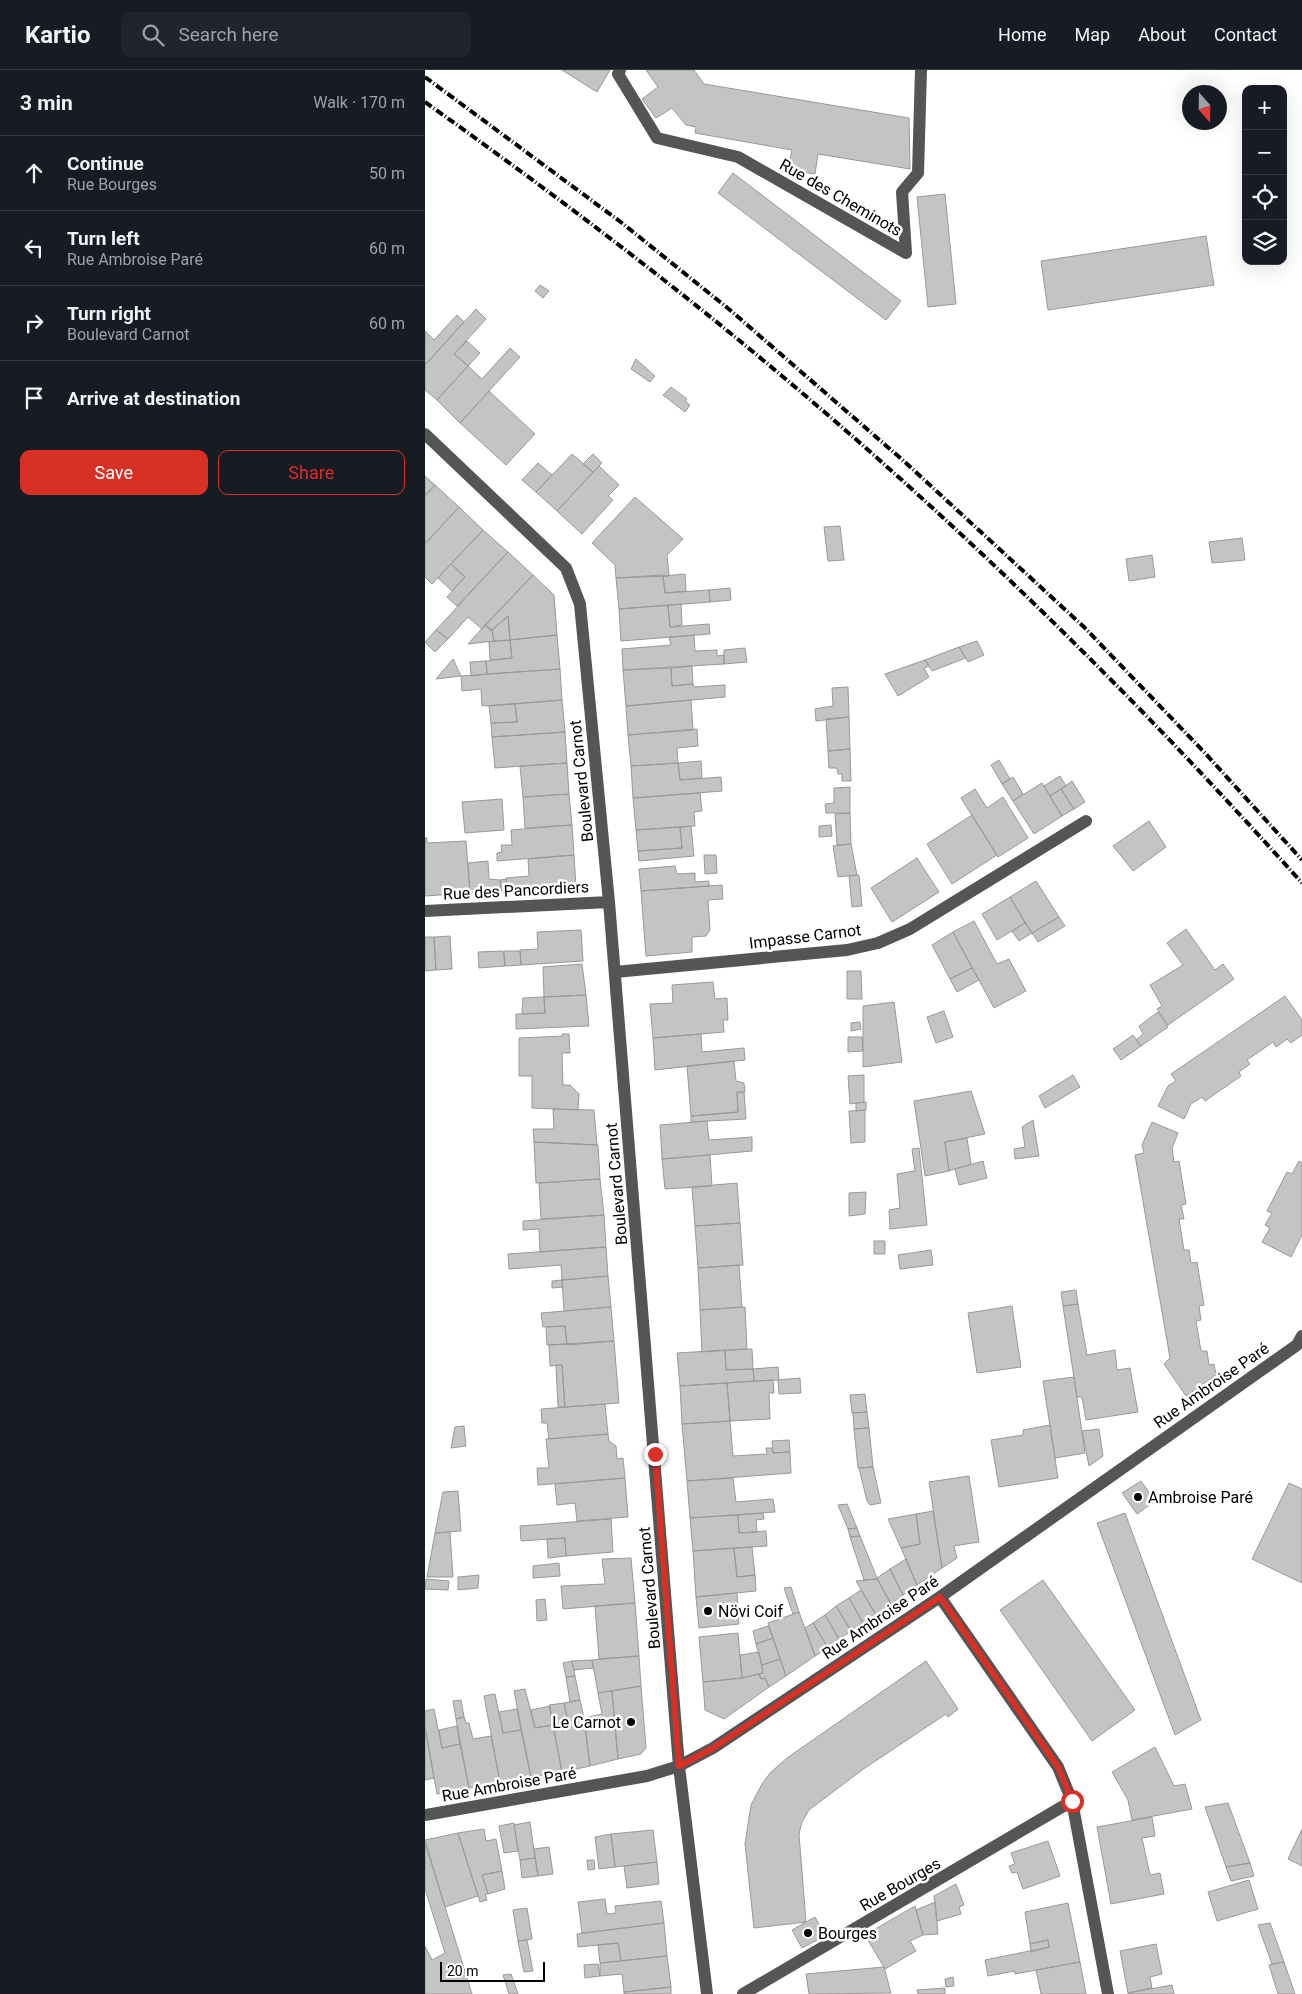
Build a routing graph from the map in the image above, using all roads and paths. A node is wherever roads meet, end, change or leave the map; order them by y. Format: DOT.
graph roads {
  1 [pos="620,70"];
  2 [pos="921,70"];
  3 [pos="425,434"];
  4 [pos="1086,821"];
  5 [pos="609,902"];
  6 [pos="425,911"];
  7 [pos="615,972"];
  8 [pos="1302,1336"];
  9 [pos="940,1597"];
  10 [pos="679,1766"];
  11 [pos="1072,1801"];
  12 [pos="425,1815"];
  13 [pos="707,1994"];
  14 [pos="743,1994"];
  15 [pos="1108,1994"];
  1 -- 2 [label="street, Rue des Cheminots"];
  3 -- 5 [label="street, Boulevard Carnot"];
  4 -- 7 [label="street, Impasse Carnot"];
  5 -- 6 [label="street, Rue des Pancordiers"];
  5 -- 7 [label="street, Boulevard Carnot"];
  7 -- 10 [label="street, Boulevard Carnot"];
  8 -- 9 [label="street, Rue Ambroise Paré"];
  9 -- 10 [label="street, Rue Ambroise Paré"];
  9 -- 11 [label="street"];
  10 -- 12 [label="street, Rue Ambroise Paré"];
  10 -- 13 [label="street, Boulevard Carnot"];
  11 -- 14 [label="street, Rue Bourges"];
  11 -- 15 [label="street"];
}
